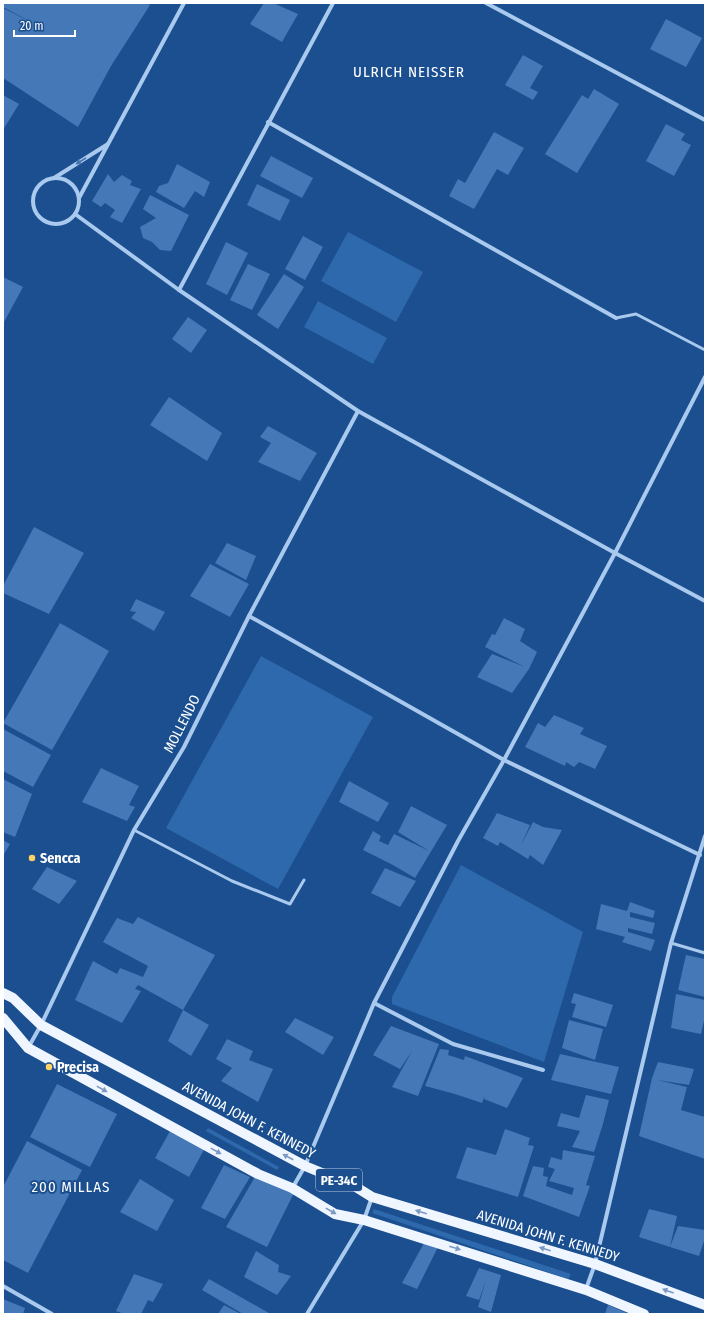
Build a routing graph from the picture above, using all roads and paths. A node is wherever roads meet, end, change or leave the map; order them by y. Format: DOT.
graph roads {
  1 [pos="184,3"];
  2 [pos="333,3"];
  3 [pos="486,3"];
  4 [pos="705,120"];
  5 [pos="268,122"];
  6 [pos="108,144"];
  7 [pos="53,178"];
  8 [pos="79,198"];
  9 [pos="75,214"];
  10 [pos="179,290"];
  11 [pos="616,318"];
  12 [pos="705,350"];
  13 [pos="705,377"];
  14 [pos="358,411"];
  15 [pos="615,553"];
  16 [pos="705,601"];
  17 [pos="249,616"];
  18 [pos="504,760"];
  19 [pos="134,830"];
  20 [pos="705,836"];
  21 [pos="700,855"];
  22 [pos="304,880"];
  23 [pos="671,943"];
  24 [pos="705,953"];
  25 [pos="3,993"];
  26 [pos="374,1003"];
  27 [pos="3,1018"];
  28 [pos="42,1025"];
  29 [pos="28,1048"];
  30 [pos="543,1070"];
  31 [pos="305,1166"];
  32 [pos="292,1188"];
  33 [pos="372,1197"];
  34 [pos="364,1220"];
  35 [pos="594,1264"];
  36 [pos="3,1286"];
  37 [pos="586,1290"];
  38 [pos="705,1305"];
  39 [pos="52,1314"];
  40 [pos="307,1314"];
  41 [pos="644,1314"];
  1 -- 6 [label="street"];
  2 -- 5 [label="street"];
  3 -- 4 [label="street"];
  5 -- 10 [label="street"];
  5 -- 11 [label="street"];
  6 -- 7 [label="street, one-way"];
  6 -- 8 [label="street"];
  7 -- 8 [label="street"];
  7 -- 9 [label="street"];
  8 -- 9 [label="street"];
  9 -- 10 [label="street"];
  10 -- 14 [label="street"];
  11 -- 12 [label="lane"];
  13 -- 15 [label="street"];
  14 -- 15 [label="street"];
  14 -- 17 [label="street, MOLLENDO"];
  15 -- 16 [label="street"];
  15 -- 18 [label="street"];
  17 -- 18 [label="street"];
  17 -- 19 [label="street, MOLLENDO"];
  18 -- 21 [label="street"];
  18 -- 26 [label="street"];
  19 -- 22 [label="lane"];
  19 -- 28 [label="street, MOLLENDO"];
  20 -- 21 [label="street"];
  21 -- 23 [label="street"];
  23 -- 24 [label="lane"];
  23 -- 35 [label="street"];
  25 -- 28 [label="main road, AVENIDA JOHN F. KENNEDY / PE-34C"];
  26 -- 30 [label="street"];
  26 -- 31 [label="street"];
  27 -- 29 [label="main road, PE-34C"];
  28 -- 29 [label="street, MOLLENDO"];
  31 -- 28 [label="main road, AVENIDA JOHN F. KENNEDY / PE-34C, one-way"];
  29 -- 32 [label="main road, PE-34C, one-way"];
  31 -- 32 [label="street"];
  31 -- 33 [label="main road, AVENIDA JOHN F. KENNEDY / PE-34C"];
  32 -- 34 [label="main road, PE-34C, one-way"];
  33 -- 34 [label="street"];
  35 -- 33 [label="main road, AVENIDA JOHN F. KENNEDY / PE-34C, one-way"];
  34 -- 37 [label="main road, PE-34C, one-way"];
  34 -- 40 [label="street"];
  35 -- 37 [label="street"];
  38 -- 35 [label="main road, AVENIDA JOHN F. KENNEDY / PE-34C, one-way"];
  36 -- 39 [label="street"];
  37 -- 41 [label="main road, PE-34C"];
}
